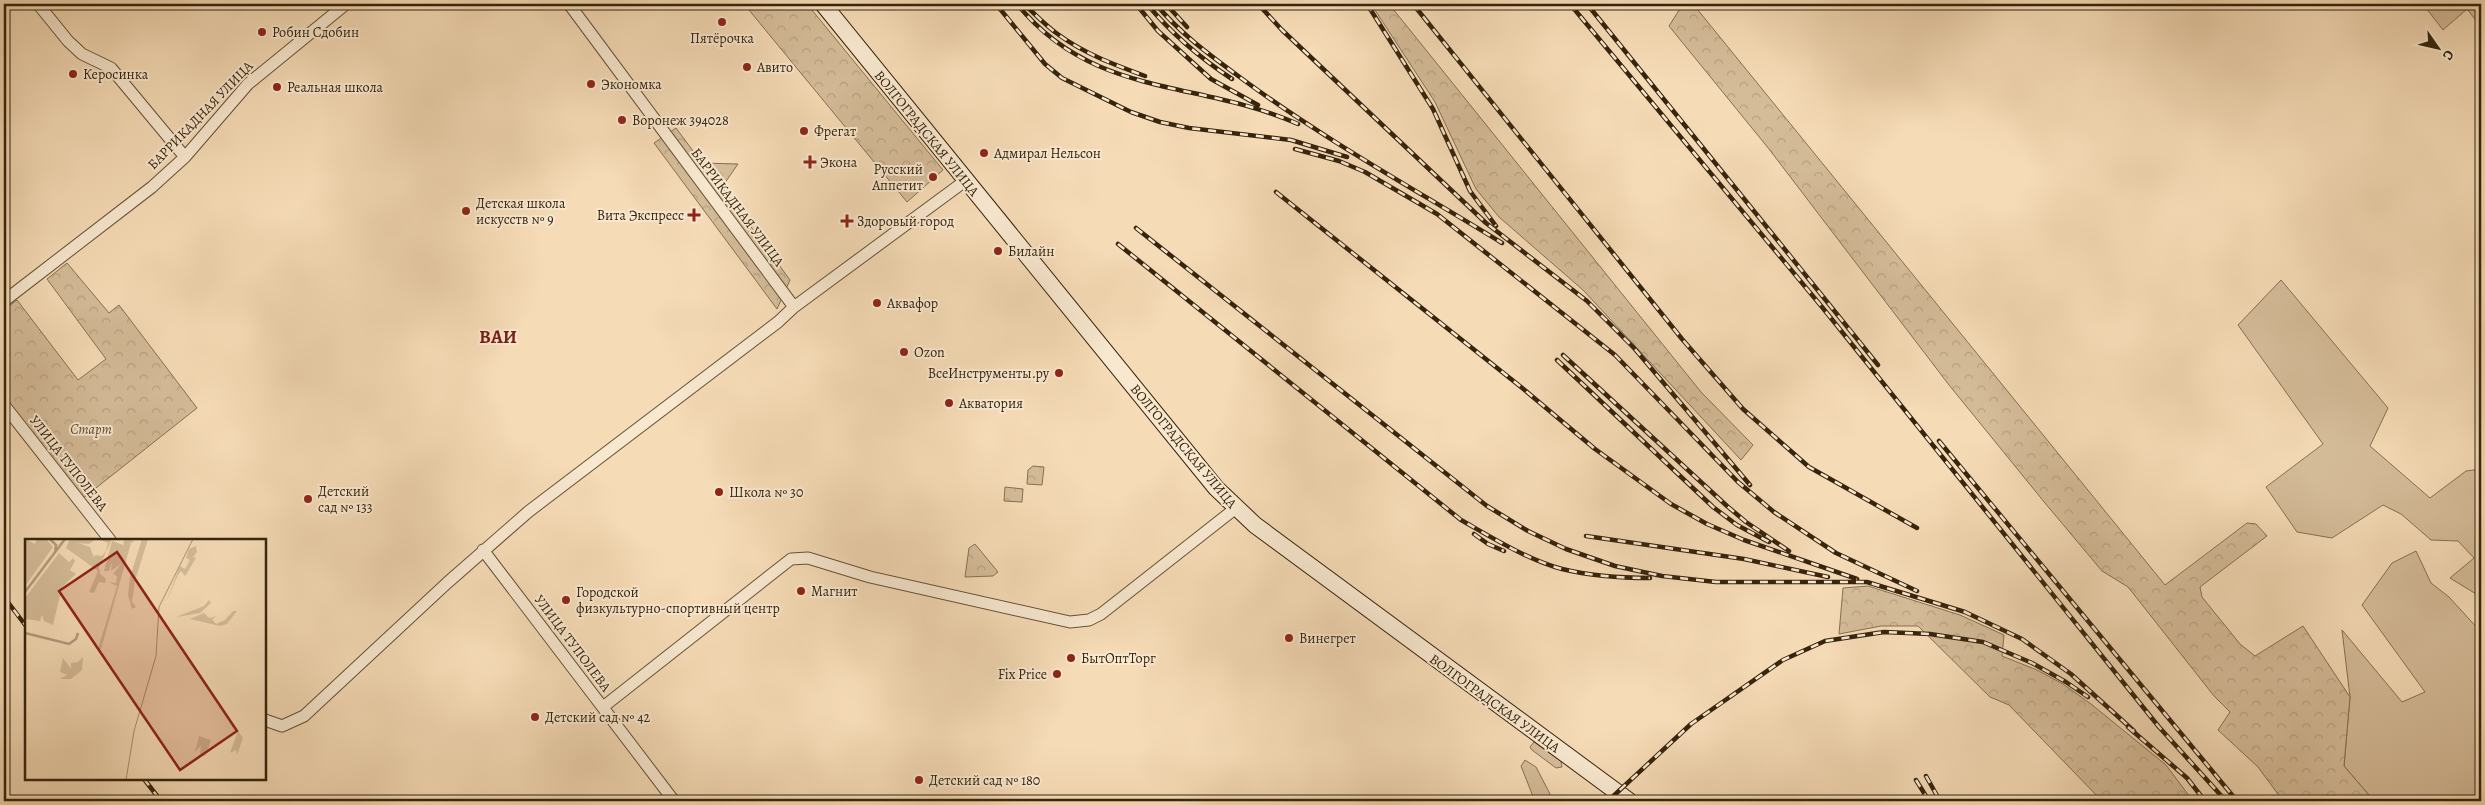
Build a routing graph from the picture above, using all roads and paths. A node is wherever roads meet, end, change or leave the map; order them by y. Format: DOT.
graph roads {
  1 [pos="38,4"];
  2 [pos="346,4"];
  3 [pos="569,4"];
  4 [pos="823,4"];
  5 [pos="185,157"];
  6 [pos="965,181"];
  7 [pos="4,301"];
  8 [pos="794,307"];
  9 [pos="4,405"];
  10 [pos="1236,508"];
  11 [pos="109,539"];
  12 [pos="483,550"];
  13 [pos="603,707"];
  14 [pos="266,720"];
  15 [pos="674,801"];
  16 [pos="1629,801"];
  1 -- 5 [label="street"];
  2 -- 5 [label="street, БАРРИКАДНАЯ УЛИЦА"];
  3 -- 8 [label="street, БАРРИКАДНАЯ УЛИЦА"];
  4 -- 6 [label="main road, ВОЛГОГРАДСКАЯ УЛИЦА"];
  5 -- 7 [label="street, БАРРИКАДНАЯ УЛИЦА"];
  6 -- 8 [label="street"];
  6 -- 10 [label="main road, ВОЛГОГРАДСКАЯ УЛИЦА"];
  8 -- 12 [label="street"];
  9 -- 11 [label="street, УЛИЦА ТУПОЛЕВА"];
  10 -- 13 [label="street"];
  10 -- 16 [label="main road, ВОЛГОГРАДСКАЯ УЛИЦА"];
  12 -- 13 [label="street, УЛИЦА ТУПОЛЕВА"];
  12 -- 14 [label="street"];
  13 -- 15 [label="street, УЛИЦА ТУПОЛЕВА"];
}
